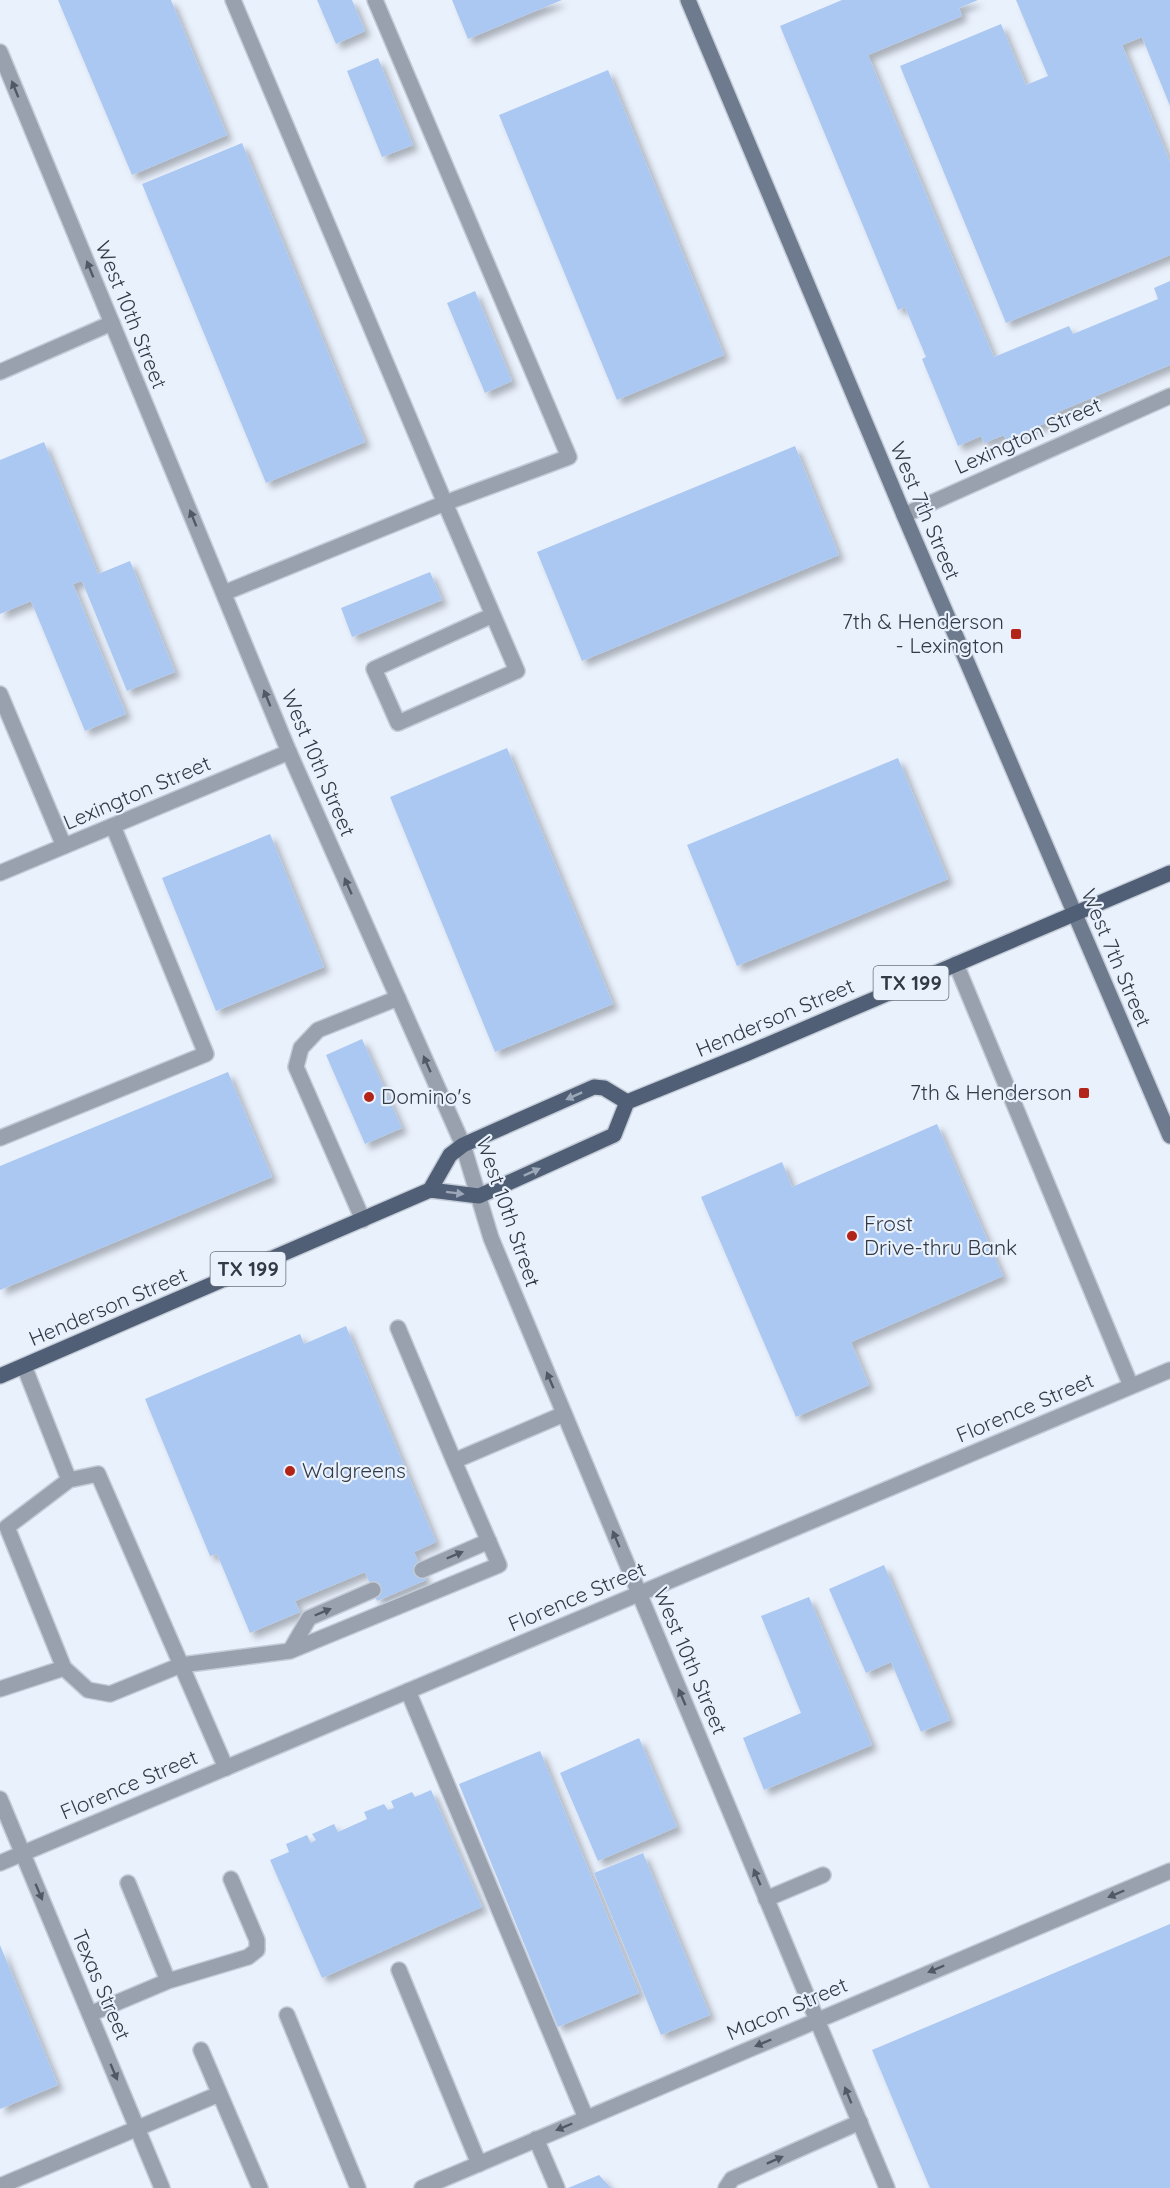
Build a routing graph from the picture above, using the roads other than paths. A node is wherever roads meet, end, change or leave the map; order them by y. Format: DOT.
graph roads {
  1 [pos="233,0"];
  2 [pos="375,0"];
  3 [pos="688,0"];
  4 [pos="0,52"];
  5 [pos="112,323"];
  6 [pos="0,372"];
  7 [pos="1170,396"];
  8 [pos="445,503"];
  9 [pos="904,515"];
  10 [pos="224,593"];
  11 [pos="493,615"];
  12 [pos="0,694"];
  13 [pos="289,752"];
  14 [pos="113,825"];
  15 [pos="64,846"];
  16 [pos="0,873"];
  17 [pos="1170,873"];
  18 [pos="1074,913"];
  19 [pos="956,964"];
  20 [pos="398,998"];
  21 [pos="627,1102"];
  22 [pos="1170,1136"];
  23 [pos="0,1138"];
  24 [pos="463,1145"];
  25 [pos="430,1190"];
  26 [pos="479,1196"];
  27 [pos="363,1220"];
  28 [pos="398,1328"];
  29 [pos="24,1366"];
  30 [pos="1170,1370"];
  31 [pos="0,1376"];
  32 [pos="1131,1386"];
  33 [pos="564,1414"];
  34 [pos="454,1461"];
  35 [pos="69,1480"];
  36 [pos="489,1541"];
  37 [pos="422,1570"];
  38 [pos="373,1590"];
  39 [pos="639,1593"];
  40 [pos="290,1651"];
  41 [pos="181,1665"];
  42 [pos="64,1668"];
  43 [pos="0,1689"];
  44 [pos="408,1691"];
  45 [pos="226,1767"];
  46 [pos="0,1799"];
  47 [pos="23,1853"];
  48 [pos="0,1863"];
  49 [pos="1170,1871"];
  50 [pos="823,1875"];
  51 [pos="231,1879"];
  52 [pos="128,1883"];
  53 [pos="766,1899"];
  54 [pos="399,1970"];
  55 [pos="168,1981"];
  56 [pos="90,2014"];
  57 [pos="286,2015"];
  58 [pos="817,2020"];
  59 [pos="201,2050"];
  60 [pos="219,2094"];
  61 [pos="586,2118"];
  62 [pos="860,2122"];
  63 [pos="137,2128"];
  64 [pos="536,2139"];
  65 [pos="479,2164"];
  66 [pos="0,2186"];
  67 [pos="162,2188"];
  68 [pos="260,2188"];
  69 [pos="358,2188"];
  70 [pos="422,2188"];
  71 [pos="557,2188"];
  72 [pos="726,2188"];
  73 [pos="887,2188"];
  1 -- 8 [label="street"];
  2 -- 8 [label="street"];
  3 -- 9 [label="main road, West 7th Street"];
  5 -- 4 [label="street, West 10th Street, one-way"];
  5 -- 6 [label="street"];
  10 -- 5 [label="street, West 10th Street, one-way"];
  7 -- 9 [label="street, Lexington Street"];
  8 -- 10 [label="street"];
  8 -- 11 [label="street"];
  9 -- 18 [label="main road, West 7th Street"];
  13 -- 10 [label="street, West 10th Street, one-way"];
  11 -- 11 [label="street"];
  12 -- 15 [label="street"];
  13 -- 14 [label="street, Lexington Street"];
  20 -- 13 [label="street, West 10th Street, one-way"];
  14 -- 15 [label="street, Lexington Street"];
  14 -- 23 [label="street"];
  15 -- 16 [label="street, Lexington Street"];
  17 -- 18 [label="main road, Henderson Street / TX 199"];
  18 -- 19 [label="main road, Henderson Street / TX 199"];
  18 -- 22 [label="main road, West 7th Street"];
  19 -- 21 [label="main road, Henderson Street / TX 199"];
  19 -- 32 [label="street"];
  24 -- 20 [label="street, West 10th Street, one-way"];
  20 -- 27 [label="street"];
  21 -- 24 [label="main road, one-way"];
  26 -- 21 [label="main road, one-way"];
  24 -- 25 [label="main road"];
  24 -- 26 [label="street, West 10th Street"];
  25 -- 26 [label="main road, one-way"];
  25 -- 27 [label="main road, Henderson Street / TX 199"];
  33 -- 26 [label="street, West 10th Street, one-way"];
  27 -- 29 [label="main road, Henderson Street / TX 199"];
  28 -- 34 [label="street"];
  29 -- 31 [label="main road, Henderson Street / TX 199"];
  29 -- 35 [label="street"];
  30 -- 32 [label="street, Florence Street"];
  32 -- 39 [label="street, Florence Street"];
  33 -- 34 [label="street"];
  39 -- 33 [label="street, West 10th Street, one-way"];
  34 -- 36 [label="street"];
  35 -- 41 [label="street"];
  35 -- 42 [label="street"];
  37 -- 36 [label="street, one-way"];
  36 -- 40 [label="street"];
  40 -- 38 [label="street, one-way"];
  39 -- 44 [label="street, Florence Street"];
  53 -- 39 [label="street, West 10th Street, one-way"];
  40 -- 41 [label="street"];
  41 -- 42 [label="street"];
  41 -- 45 [label="street"];
  42 -- 43 [label="street"];
  44 -- 45 [label="street, Florence Street"];
  44 -- 61 [label="street"];
  45 -- 47 [label="street, Florence Street"];
  46 -- 47 [label="street, Texas Street"];
  47 -- 48 [label="street, Florence Street"];
  47 -- 56 [label="street, Texas Street, one-way"];
  49 -- 58 [label="street, Macon Street, one-way"];
  50 -- 53 [label="street"];
  51 -- 55 [label="street"];
  52 -- 55 [label="street"];
  53 -- 58 [label="street, West 10th Street"];
  54 -- 65 [label="street"];
  55 -- 56 [label="street"];
  56 -- 63 [label="street, Texas Street, one-way"];
  57 -- 69 [label="street"];
  58 -- 61 [label="street, Macon Street, one-way"];
  62 -- 58 [label="street, West 10th Street, one-way"];
  59 -- 60 [label="street"];
  60 -- 63 [label="street"];
  60 -- 68 [label="street"];
  61 -- 64 [label="street, Macon Street, one-way"];
  72 -- 62 [label="street, one-way"];
  62 -- 73 [label="street, West 10th Street"];
  63 -- 66 [label="street"];
  63 -- 67 [label="street, Texas Street"];
  64 -- 65 [label="street, Macon Street"];
  64 -- 71 [label="street"];
  65 -- 70 [label="street, Macon Street"];
}
